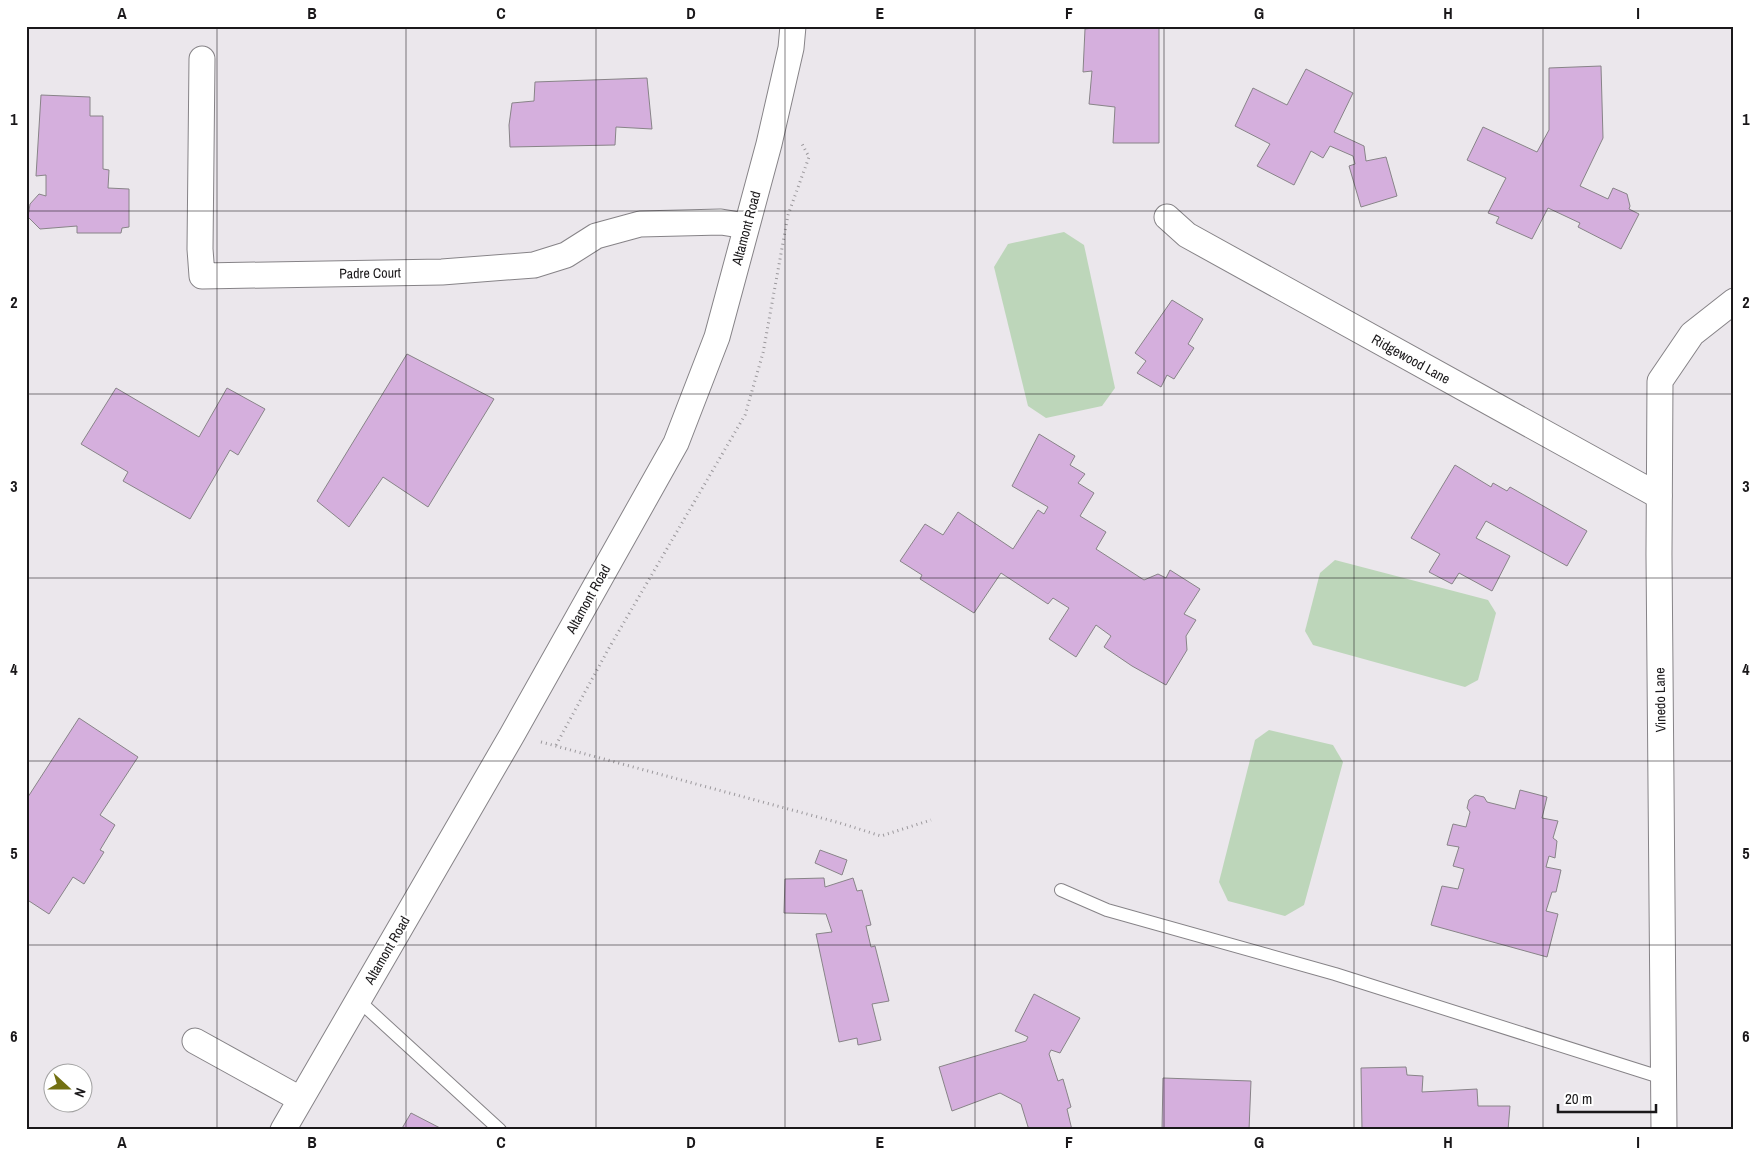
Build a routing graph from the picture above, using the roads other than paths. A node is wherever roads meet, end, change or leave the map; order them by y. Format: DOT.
graph roads {
  1 [pos="793,26"];
  2 [pos="202,59"];
  3 [pos="1167,217"];
  4 [pos="746,226"];
  5 [pos="1734,301"];
  6 [pos="1659,496"];
  7 [pos="1061,890"];
  8 [pos="358,1000"];
  9 [pos="195,1041"];
  10 [pos="1663,1078"];
  11 [pos="300,1099"];
  12 [pos="283,1130"];
  13 [pos="500,1130"];
  14 [pos="1664,1130"];
  1 -- 4 [label="street, Altamont Road"];
  2 -- 4 [label="street, Padre Court"];
  3 -- 6 [label="street, Ridgewood Lane"];
  4 -- 8 [label="street, Altamont Road"];
  5 -- 6 [label="street, Vinedo Lane"];
  6 -- 10 [label="street, Vinedo Lane"];
  7 -- 10 [label="lane"];
  8 -- 11 [label="street, Altamont Road"];
  8 -- 13 [label="lane"];
  9 -- 11 [label="street"];
  10 -- 14 [label="street, Vinedo Lane"];
  11 -- 12 [label="street, Altamont Road"];
}
